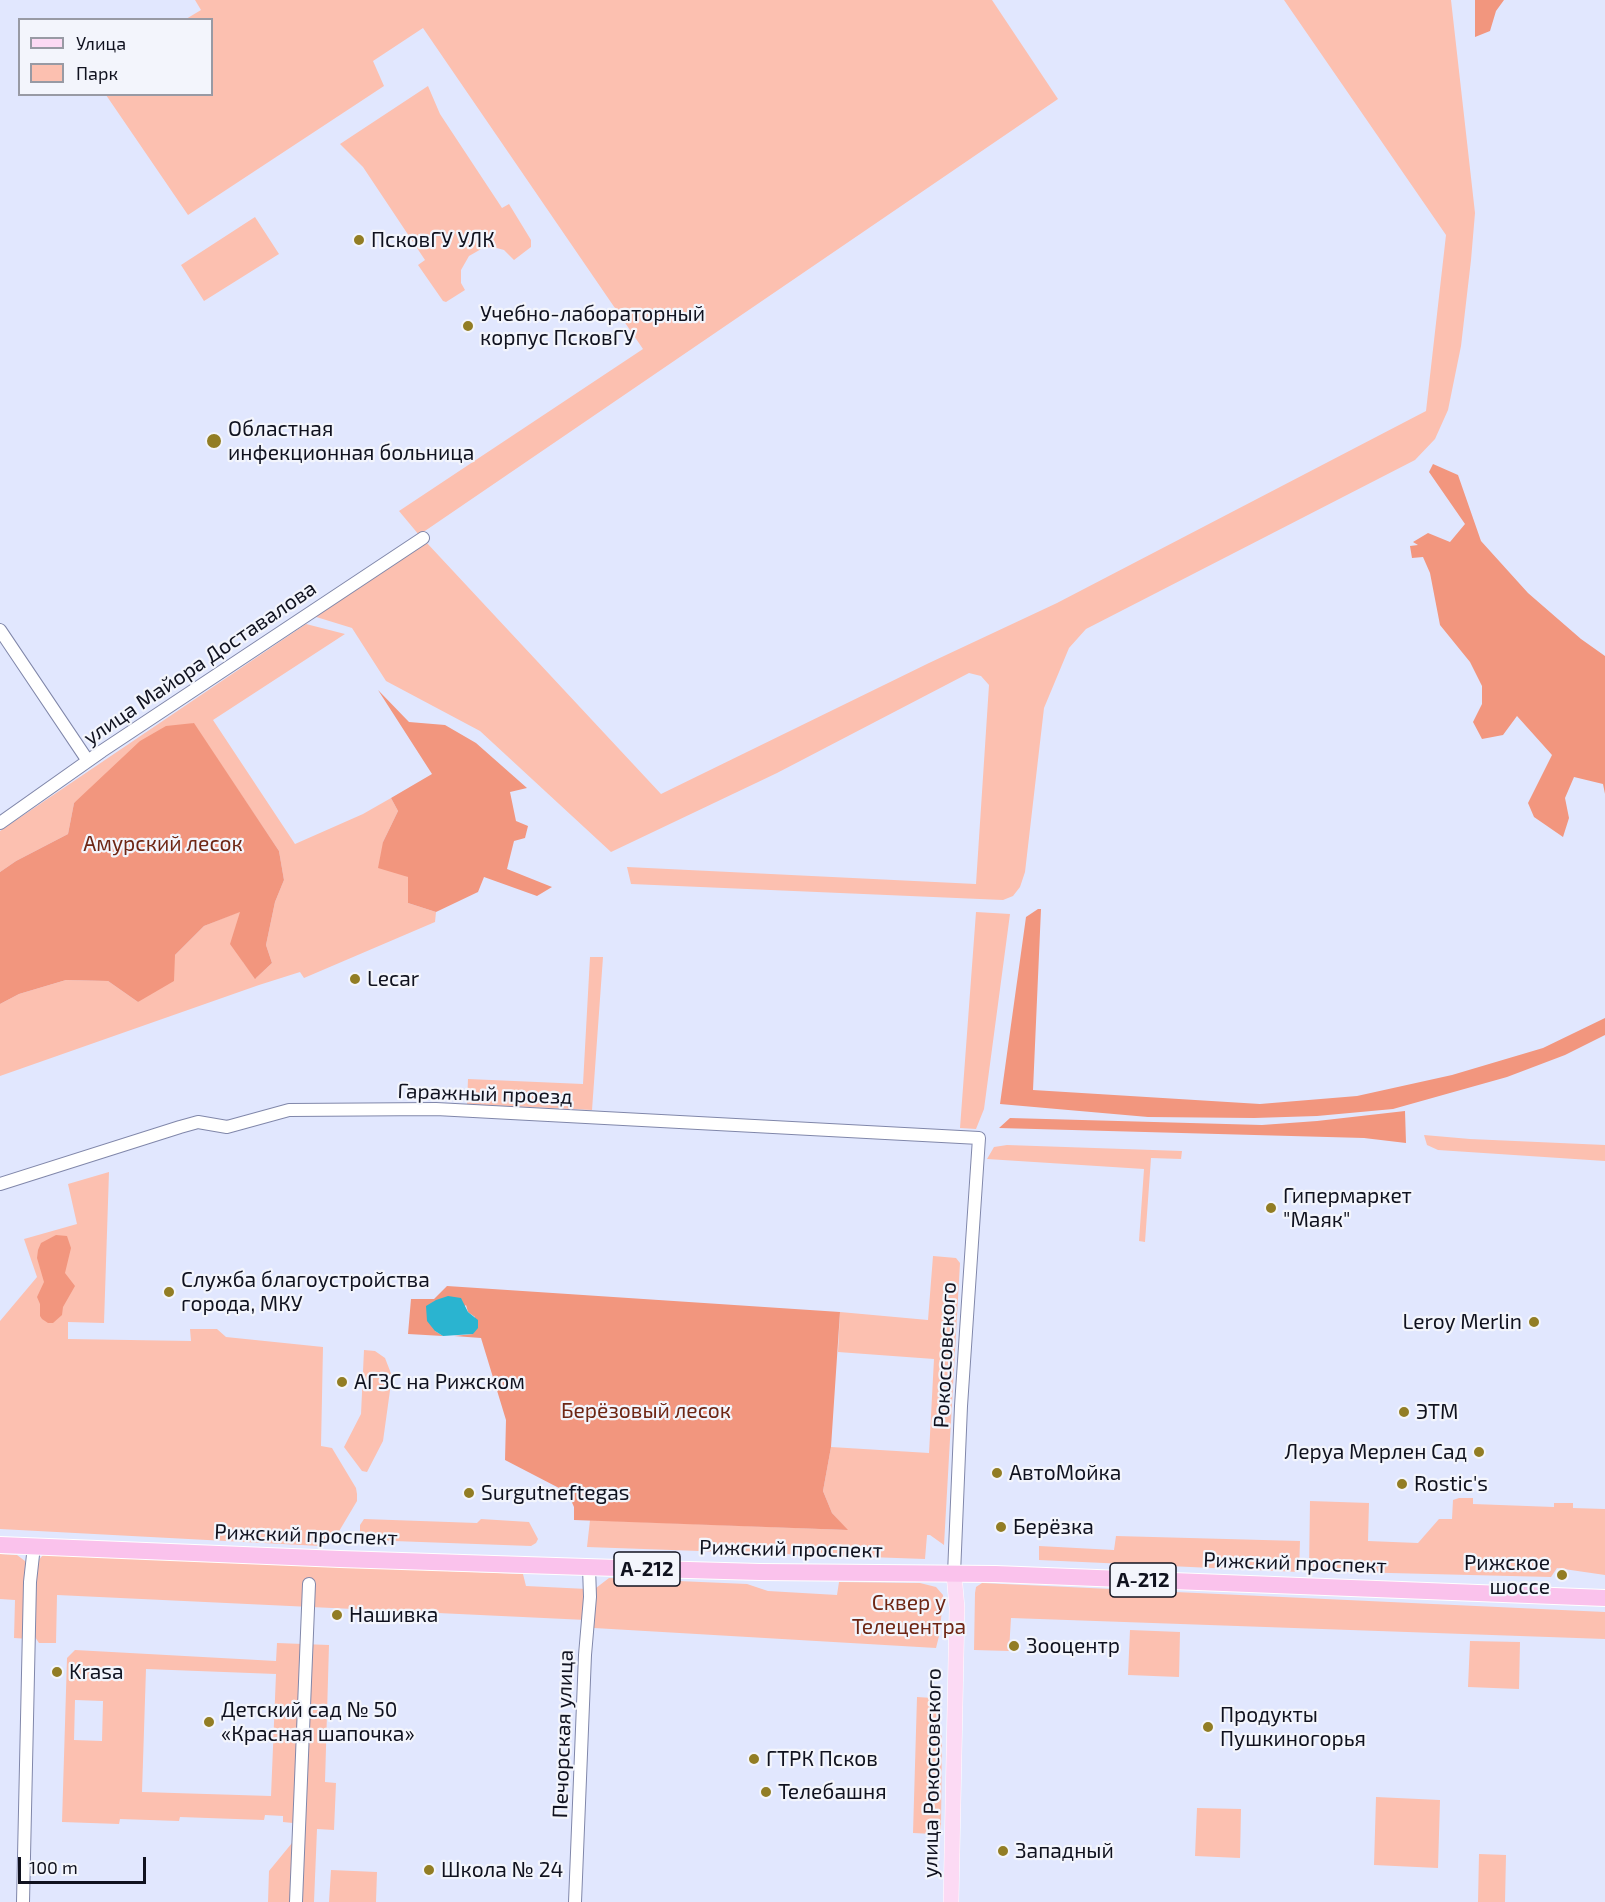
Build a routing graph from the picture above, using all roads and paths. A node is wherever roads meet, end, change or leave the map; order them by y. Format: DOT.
graph roads {
  1 [pos="423,538"];
  2 [pos="0,630"];
  3 [pos="88,761"];
  4 [pos="0,823"];
  5 [pos="979,1138"];
  6 [pos="0,1184"];
  7 [pos="0,1545"];
  8 [pos="34,1546"];
  9 [pos="588,1567"];
  10 [pos="954,1574"];
  11 [pos="309,1584"];
  12 [pos="1605,1591"];
  13 [pos="1582,1596"];
  14 [pos="1605,1598"];
  15 [pos="23,1902"];
  16 [pos="296,1902"];
  17 [pos="575,1902"];
  18 [pos="951,1902"];
  1 -- 3 [label="street, улица Майора Доставалова"];
  2 -- 3 [label="street"];
  3 -- 4 [label="street, улица Майора Доставалова"];
  5 -- 6 [label="street, Гаражный проезд"];
  5 -- 10 [label="street, Рокоссовского"];
  7 -- 8 [label="highway, Рижский проспект / А-212"];
  8 -- 9 [label="highway, Рижский проспект / А-212"];
  8 -- 15 [label="street"];
  9 -- 10 [label="highway, Рижский проспект / А-212"];
  9 -- 17 [label="street, Печорская улица"];
  10 -- 13 [label="highway, Рижский проспект / А-212"];
  10 -- 18 [label="main road, улица Рокоссовского"];
  11 -- 16 [label="street"];
  12 -- 13 [label="highway, Рижский проспект / А-212"];
  13 -- 14 [label="highway, Рижский проспект / А-212"];
}
